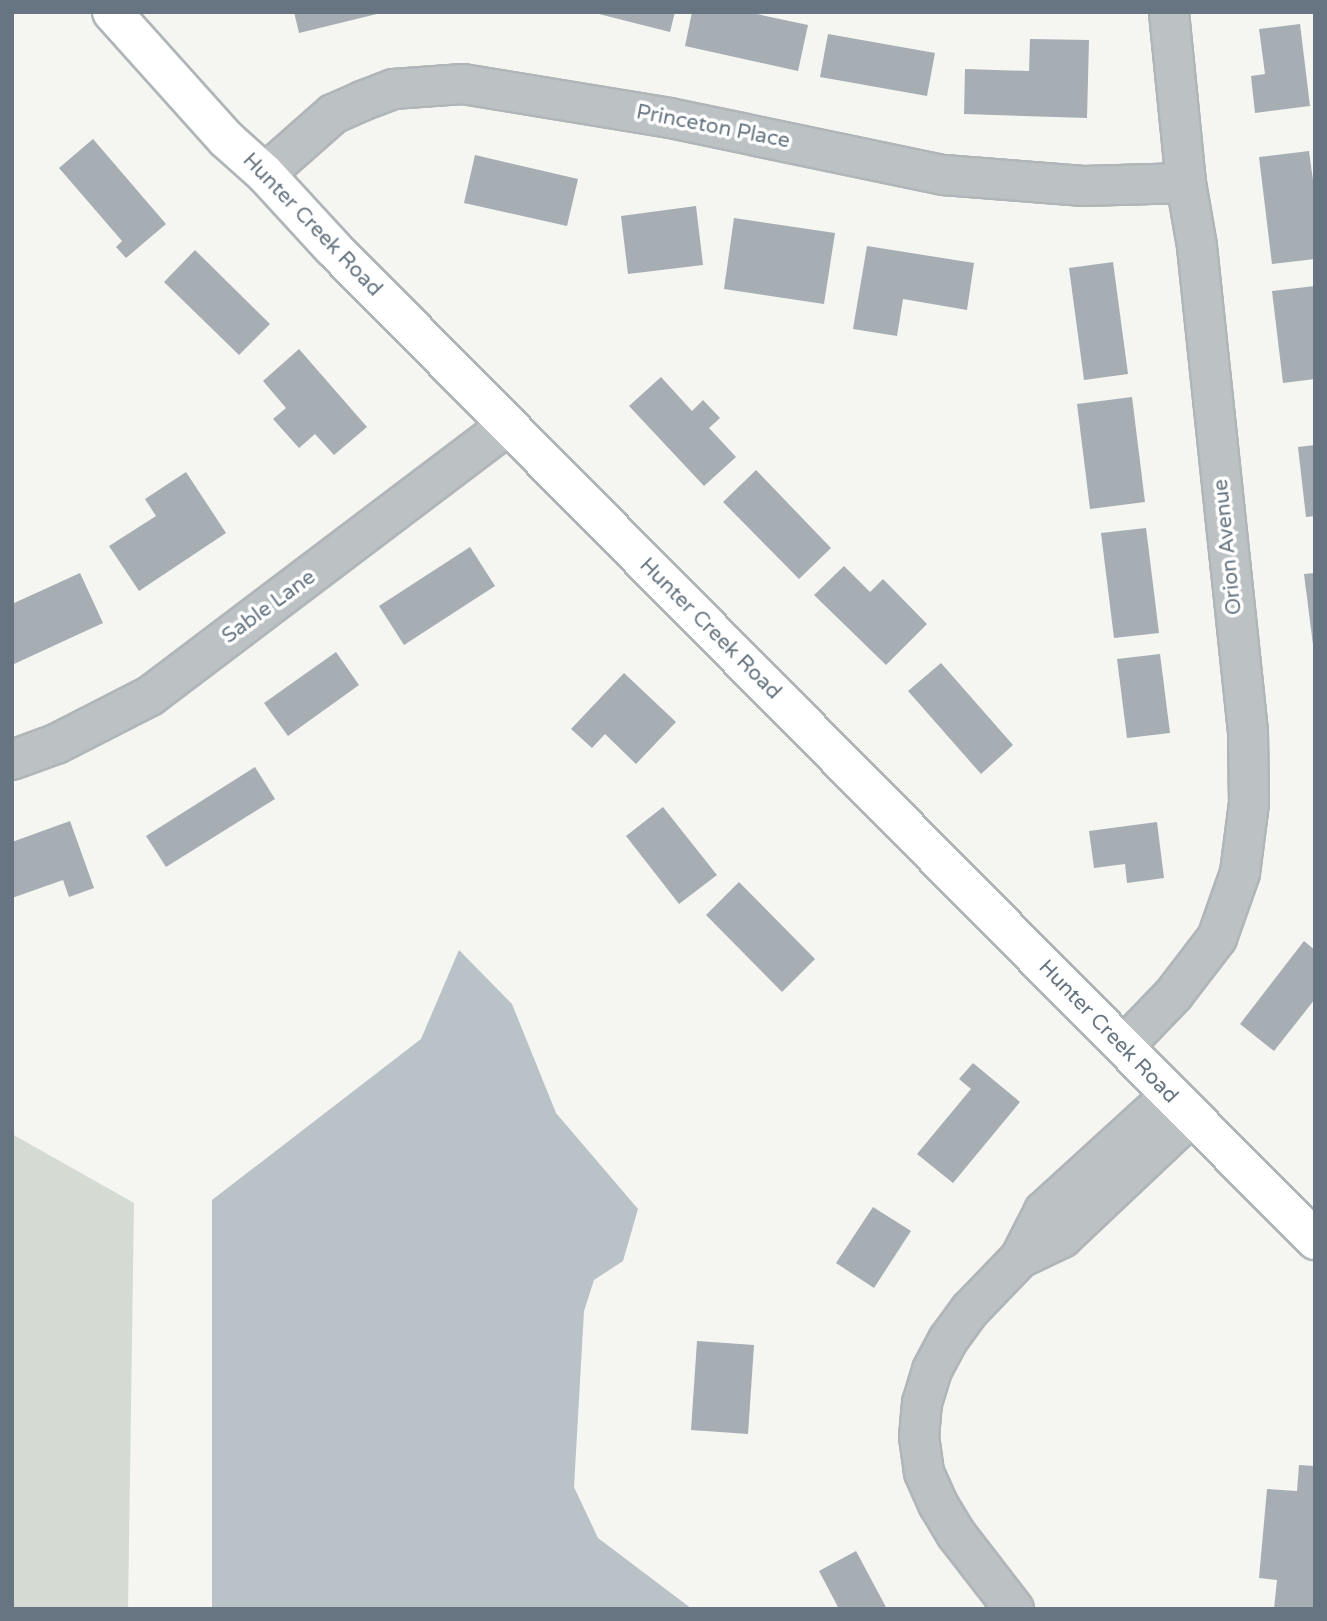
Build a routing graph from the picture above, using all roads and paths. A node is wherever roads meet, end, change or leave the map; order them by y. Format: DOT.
graph roads {
  1 [pos="112,12"];
  2 [pos="1169,12"];
  3 [pos="265,174"];
  4 [pos="1186,183"];
  5 [pos="509,425"];
  6 [pos="12,760"];
  7 [pos="1125,1045"];
  8 [pos="1181,1106"];
  9 [pos="1315,1240"];
  10 [pos="1014,1609"];
  1 -- 3 [label="main road, Hunter Creek Road"];
  2 -- 4 [label="street, Orion Avenue"];
  3 -- 4 [label="street, Princeton Place"];
  3 -- 5 [label="main road, Hunter Creek Road"];
  4 -- 7 [label="street, Orion Avenue"];
  5 -- 6 [label="street, Sable Lane"];
  5 -- 7 [label="main road, Hunter Creek Road"];
  7 -- 8 [label="main road, Hunter Creek Road"];
  8 -- 9 [label="main road, Hunter Creek Road"];
  8 -- 10 [label="street"];
}
